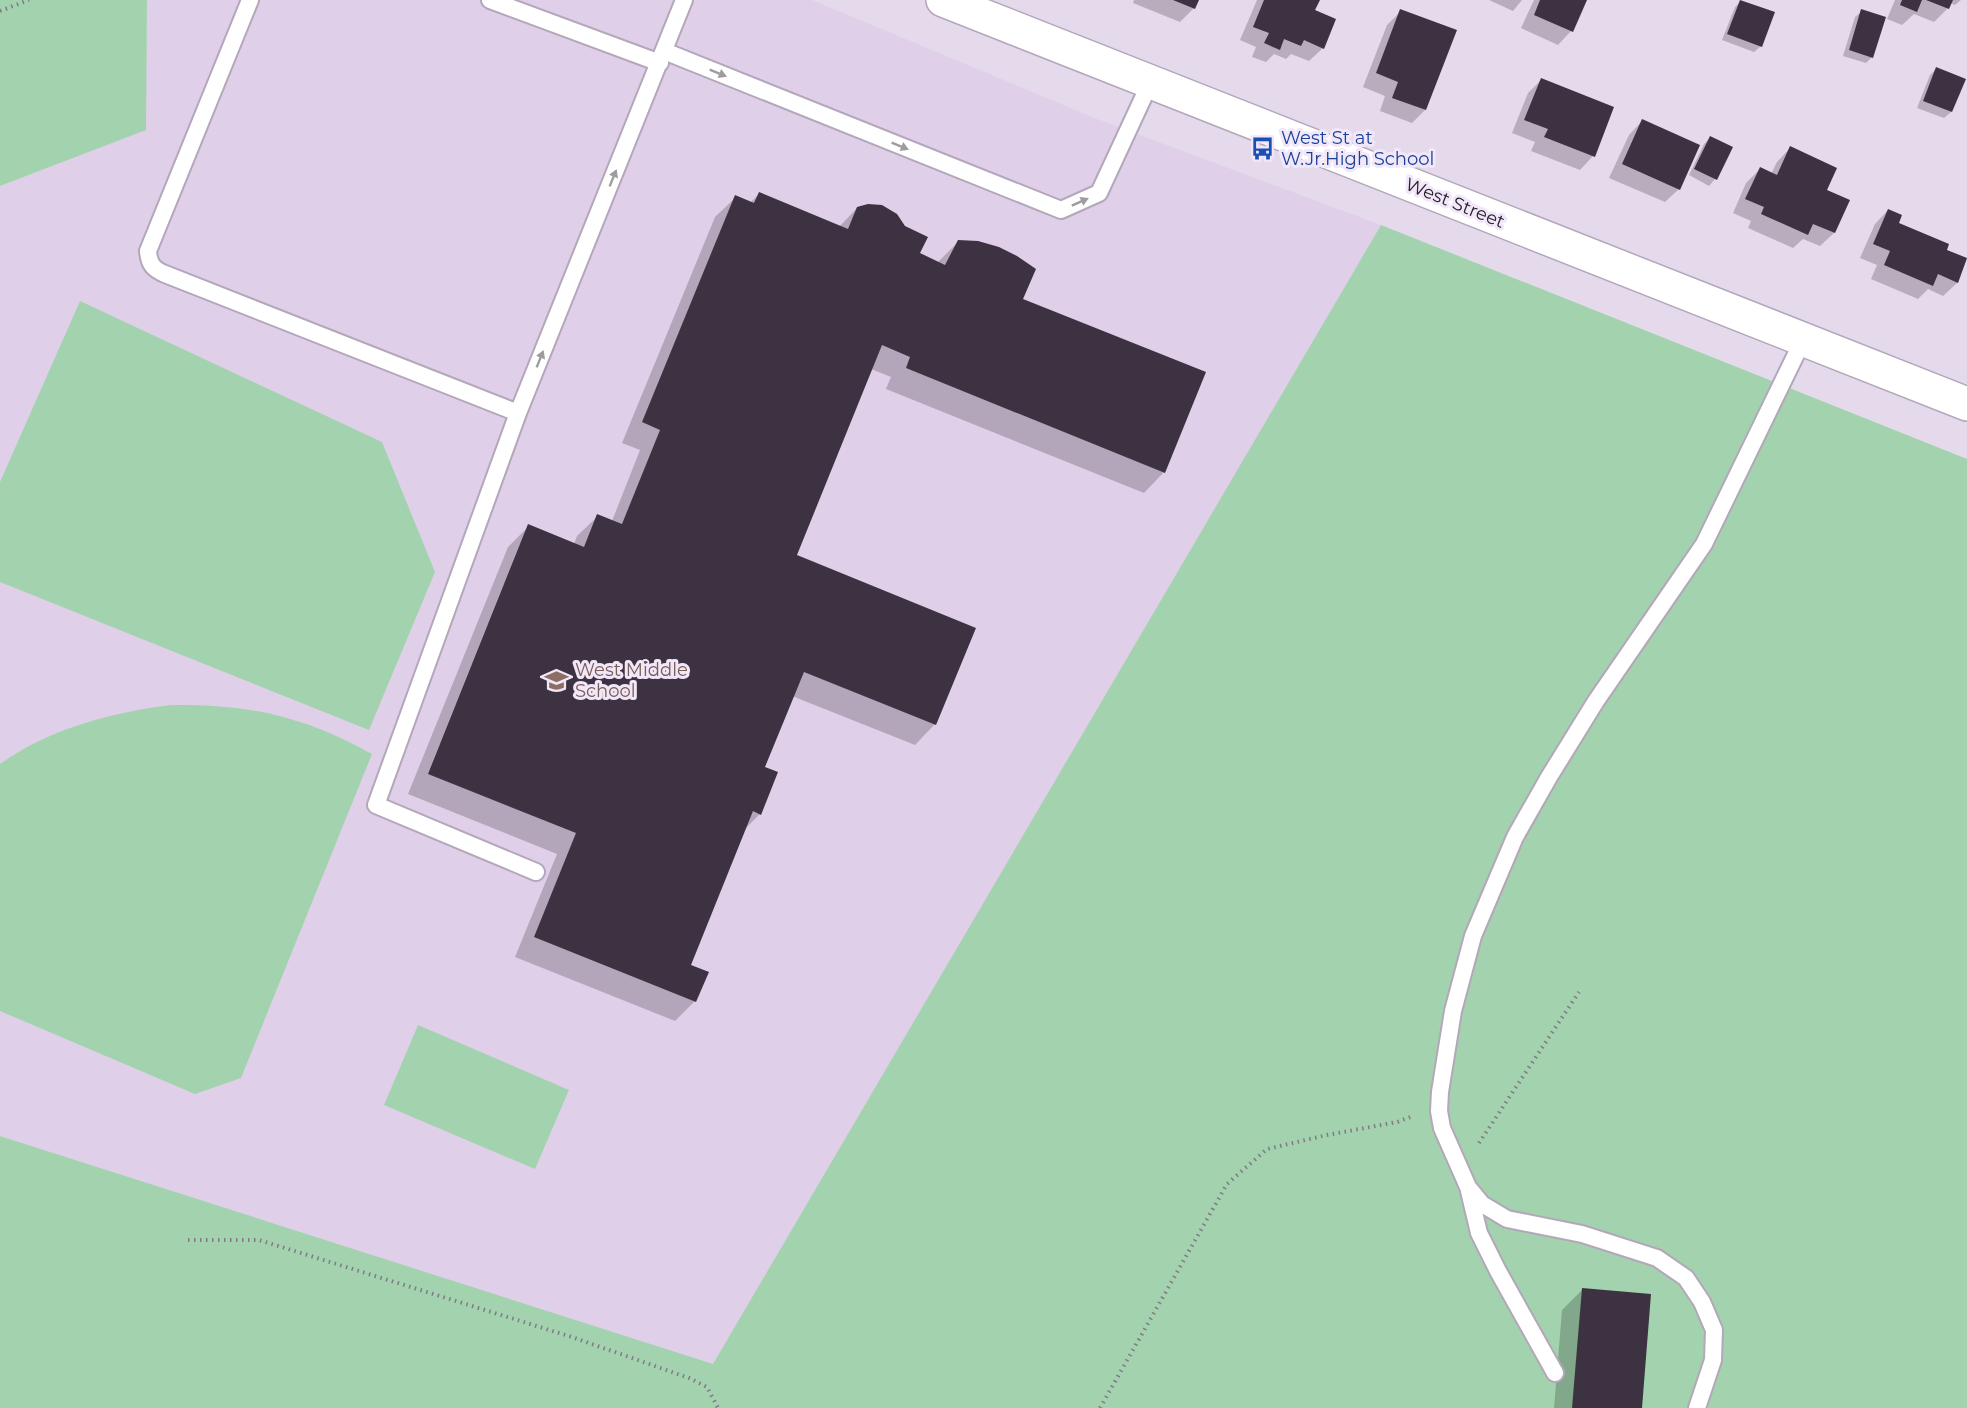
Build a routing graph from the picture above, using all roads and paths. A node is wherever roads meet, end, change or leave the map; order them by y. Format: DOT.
graph roads {
  1 [pos="29,0"];
  2 [pos="250,0"];
  3 [pos="490,0"];
  4 [pos="684,0"];
  5 [pos="943,0"];
  6 [pos="0,12"];
  7 [pos="662,57"];
  8 [pos="1150,83"];
  9 [pos="1803,340"];
  10 [pos="1967,404"];
  11 [pos="518,413"];
  12 [pos="536,872"];
  13 [pos="1579,992"];
  14 [pos="1440,1092"];
  15 [pos="1460,1171"];
  16 [pos="1468,1187"];
  17 [pos="188,1240"];
  18 [pos="1555,1373"];
  19 [pos="718,1408"];
  20 [pos="1100,1408"];
  21 [pos="1697,1408"];
  1 -- 6 [label="path"];
  2 -- 11 [label="lane"];
  3 -- 7 [label="lane"];
  4 -- 7 [label="lane"];
  5 -- 8 [label="street, West Street"];
  7 -- 8 [label="lane, one-way"];
  11 -- 7 [label="lane, one-way"];
  8 -- 9 [label="street, West Street"];
  9 -- 10 [label="street, West Street"];
  9 -- 14 [label="lane"];
  11 -- 12 [label="lane"];
  13 -- 15 [label="path"];
  14 -- 15 [label="lane"];
  14 -- 20 [label="path"];
  15 -- 16 [label="lane"];
  16 -- 18 [label="lane"];
  16 -- 21 [label="lane"];
  17 -- 19 [label="path"];
}
